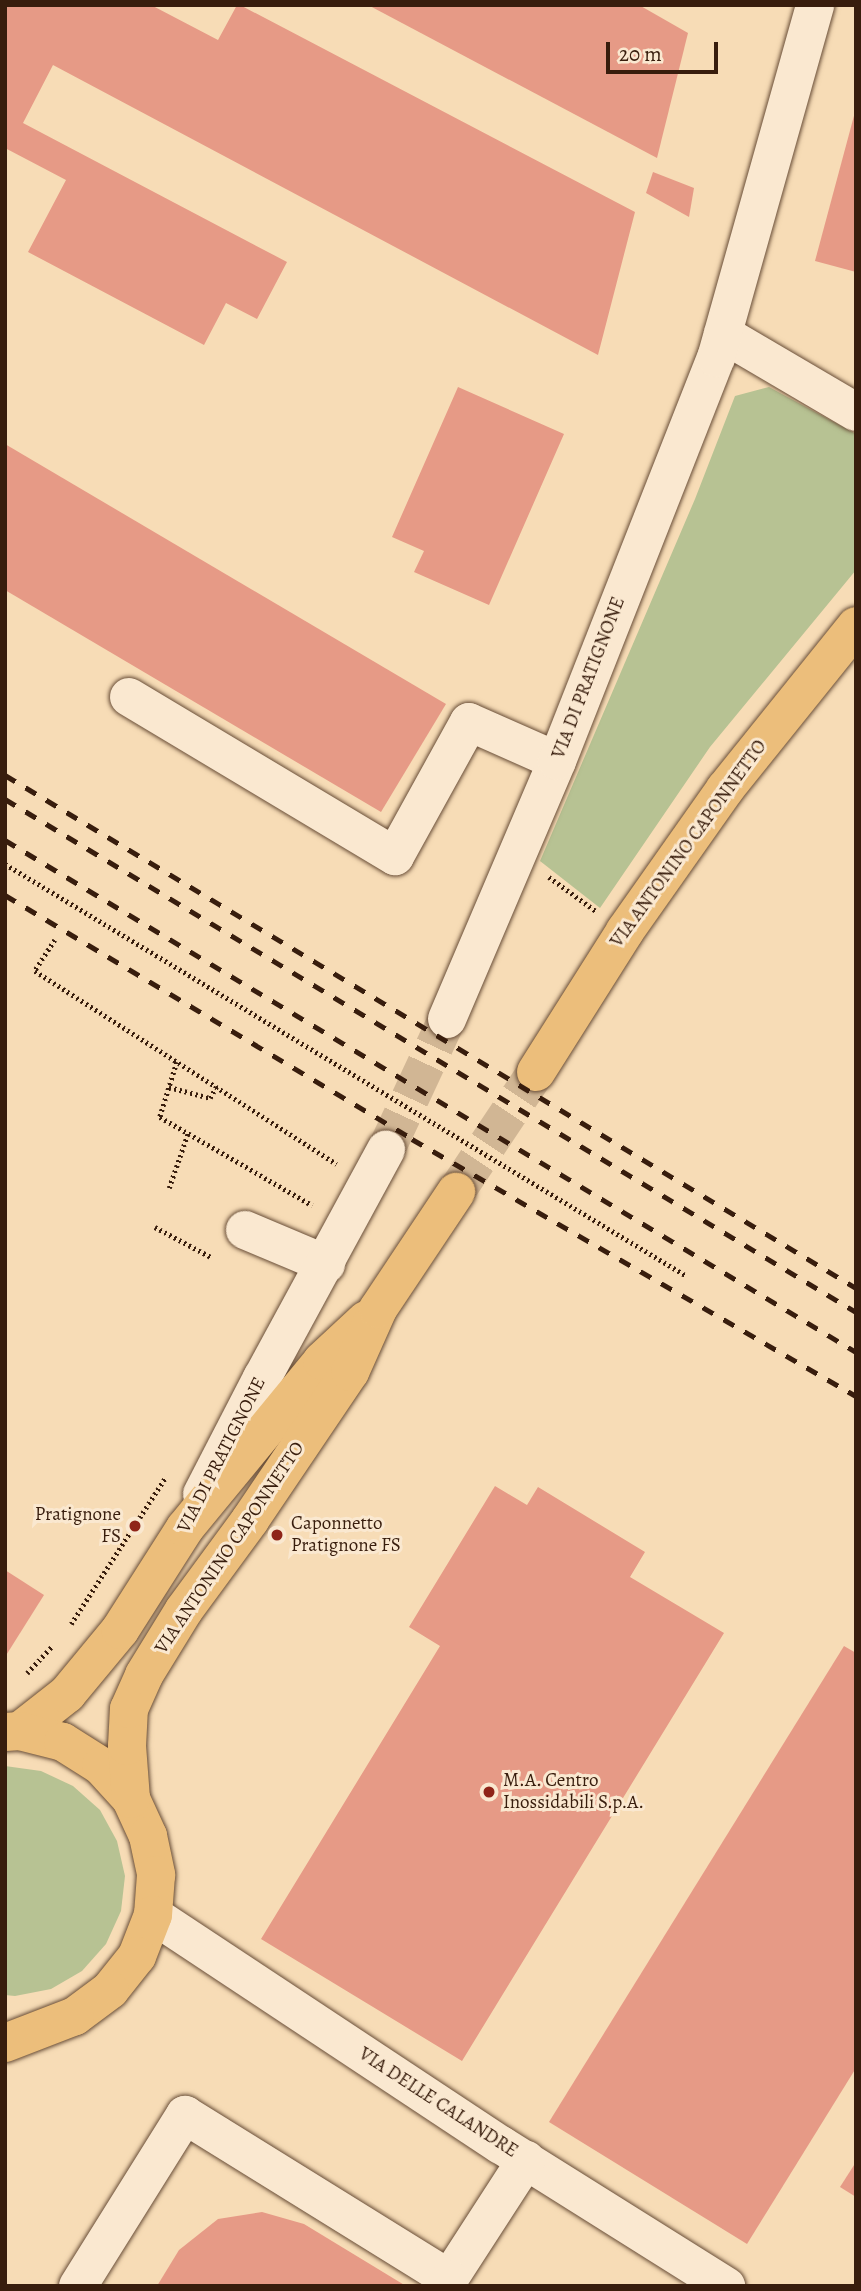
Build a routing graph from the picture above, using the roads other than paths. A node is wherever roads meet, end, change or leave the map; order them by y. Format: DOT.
graph roads {
  1 [pos="815,5"];
  2 [pos="723,334"];
  3 [pos="856,412"];
  4 [pos="856,625"];
  5 [pos="129,697"];
  6 [pos="557,761"];
  7 [pos="447,1019"];
  8 [pos="536,1072"];
  9 [pos="386,1150"];
  10 [pos="456,1192"];
  11 [pos="245,1230"];
  12 [pos="326,1264"];
  13 [pos="378,1309"];
  14 [pos="185,1528"];
  15 [pos="13,1731"];
  16 [pos="131,1799"];
  17 [pos="153,1915"];
  18 [pos="15,2036"];
  19 [pos="526,2160"];
  20 [pos="447,2282"];
  21 [pos="78,2286"];
  22 [pos="726,2286"];
  1 -- 2 [label="street, VIA DI PRATIGNONE"];
  2 -- 3 [label="street"];
  2 -- 6 [label="street, VIA DI PRATIGNONE"];
  4 -- 8 [label="main road, VIA ANTONINO CAPONNETTO"];
  5 -- 6 [label="street"];
  6 -- 7 [label="street, VIA DI PRATIGNONE"];
  9 -- 12 [label="street, VIA DI PRATIGNONE"];
  10 -- 13 [label="main road, VIA ANTONINO CAPONNETTO"];
  11 -- 12 [label="street"];
  12 -- 14 [label="street, VIA DI PRATIGNONE"];
  13 -- 14 [label="main road, VIA ANTONINO CAPONNETTO"];
  13 -- 16 [label="main road, VIA ANTONINO CAPONNETTO"];
  14 -- 15 [label="main road, VIA DI PRATIGNONE"];
  15 -- 16 [label="main road, VIA DI PRATIGNONE"];
  16 -- 17 [label="main road, VIA DI PRATIGNONE"];
  17 -- 18 [label="main road, VIA DI PRATIGNONE"];
  17 -- 19 [label="street, VIA DELLE CALANDRE"];
  19 -- 20 [label="street"];
  19 -- 22 [label="street, VIA DELLE CALANDRE"];
  20 -- 21 [label="street"];
}
